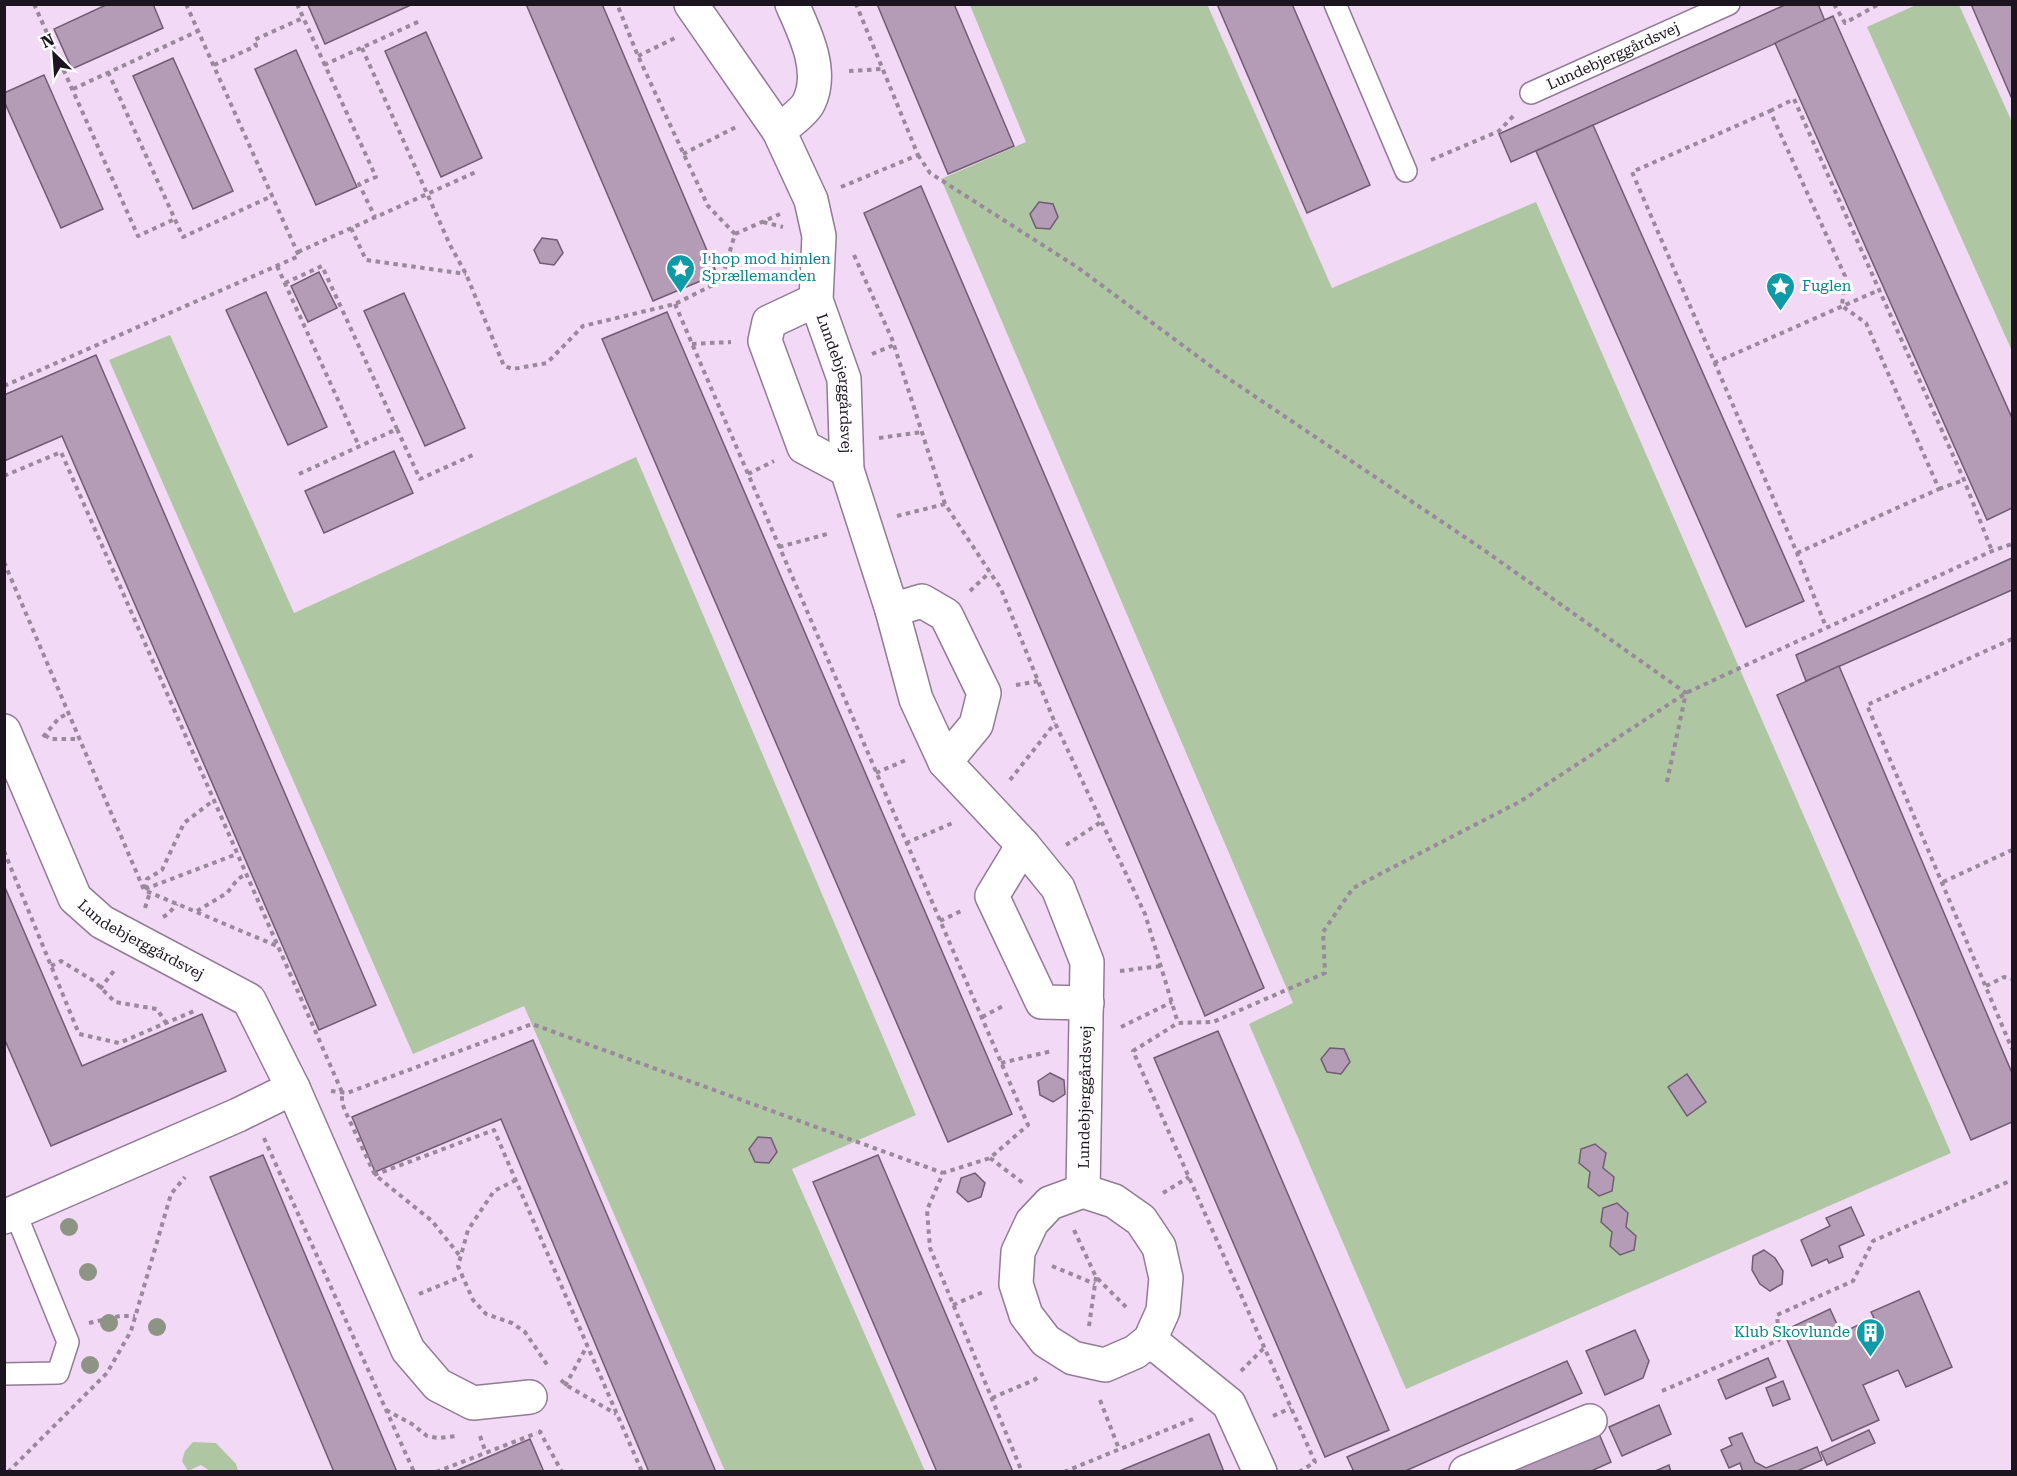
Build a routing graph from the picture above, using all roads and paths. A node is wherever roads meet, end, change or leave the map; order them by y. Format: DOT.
graph roads {
  1 [pos="34,4"];
  2 [pos="186,4"];
  3 [pos="297,4"];
  4 [pos="617,4"];
  5 [pos="691,4"];
  6 [pos="792,4"];
  7 [pos="856,4"];
  8 [pos="1335,4"];
  9 [pos="1729,4"];
  10 [pos="1834,4"];
  11 [pos="1879,4"];
  12 [pos="303,18"];
  13 [pos="422,20"];
  14 [pos="198,31"];
  15 [pos="362,48"];
  16 [pos="213,65"];
  17 [pos="324,65"];
  18 [pos="108,72"];
  19 [pos="73,89"];
  20 [pos="1531,93"];
  21 [pos="1770,111"];
  22 [pos="771,119"];
  23 [pos="683,154"];
  24 [pos="918,155"];
  25 [pos="476,171"];
  26 [pos="1406,171"];
  27 [pos="428,193"];
  28 [pos="272,196"];
  29 [pos="811,200"];
  30 [pos="375,217"];
  31 [pos="175,219"];
  32 [pos="351,228"];
  33 [pos="735,234"];
  34 [pos="819,236"];
  35 [pos="298,252"];
  36 [pos="276,266"];
  37 [pos="466,274"];
  38 [pos="285,283"];
  39 [pos="1879,290"];
  40 [pos="816,300"];
  41 [pos="675,304"];
  42 [pos="1842,306"];
  43 [pos="1714,363"];
  44 [pos="4,386"];
  45 [pos="397,429"];
  46 [pos="922,432"];
  47 [pos="359,446"];
  48 [pos="475,454"];
  49 [pos="846,456"];
  50 [pos="298,474"];
  51 [pos="4,476"];
  52 [pos="1964,480"];
  53 [pos="1939,489"];
  54 [pos="2013,544"];
  55 [pos="1992,551"];
  56 [pos="1797,553"];
  57 [pos="4,562"];
  58 [pos="7,571"];
  59 [pos="892,610"];
  60 [pos="1826,627"];
  61 [pos="2013,639"];
  62 [pos="1686,693"];
  63 [pos="4,731"];
  64 [pos="45,735"];
  65 [pos="80,739"];
  66 [pos="945,762"];
  67 [pos="1666,786"];
  68 [pos="214,800"];
  69 [pos="1101,822"];
  70 [pos="2013,850"];
  71 [pos="237,854"];
  72 [pos="1031,855"];
  73 [pos="246,874"];
  74 [pos="1943,882"];
  75 [pos="144,890"];
  76 [pos="196,911"];
  77 [pos="278,946"];
  78 [pos="51,966"];
  79 [pos="2013,979"];
  80 [pos="1986,986"];
  81 [pos="1087,1003"];
  82 [pos="166,1023"];
  83 [pos="1178,1023"];
  84 [pos="2013,1049"];
  85 [pos="293,1088"];
  86 [pos="342,1092"];
  87 [pos="990,1158"];
  88 [pos="188,1173"];
  89 [pos="943,1173"];
  90 [pos="375,1175"];
  91 [pos="516,1180"];
  92 [pos="2013,1180"];
  93 [pos="338,1189"];
  94 [pos="1083,1191"];
  95 [pos="1050,1203"];
  96 [pos="10,1215"];
  97 [pos="1018,1252"];
  98 [pos="460,1256"];
  99 [pos="1095,1284"];
  100 [pos="135,1317"];
  101 [pos="61,1326"];
  102 [pos="1151,1337"];
  103 [pos="1059,1349"];
  104 [pos="550,1368"];
  105 [pos="4,1374"];
  106 [pos="558,1376"];
  107 [pos="1662,1391"];
  108 [pos="530,1397"];
  109 [pos="992,1398"];
  110 [pos="1229,1404"];
  111 [pos="386,1410"];
  112 [pos="617,1414"];
  113 [pos="1590,1421"];
  114 [pos="540,1432"];
  115 [pos="467,1436"];
  116 [pos="474,1436"];
  117 [pos="486,1453"];
  118 [pos="8,1472"];
  119 [pos="436,1472"];
  120 [pos="642,1472"];
  121 [pos="1022,1472"];
  122 [pos="1064,1472"];
  123 [pos="1260,1472"];
  124 [pos="1299,1472"];
  125 [pos="1466,1472"];
  1 -- 19 [label="path"];
  2 -- 14 [label="path"];
  3 -- 12 [label="path"];
  4 -- 23 [label="path"];
  5 -- 22 [label="street, Lundebjerggårdsvej"];
  6 -- 22 [label="street"];
  7 -- 24 [label="path"];
  8 -- 26 [label="lane"];
  9 -- 20 [label="lane, Lundebjerggårdsvej"];
  10 -- 11 [label="path"];
  12 -- 16 [label="path"];
  12 -- 17 [label="path"];
  13 -- 15 [label="path"];
  14 -- 16 [label="path"];
  14 -- 18 [label="path"];
  15 -- 17 [label="path"];
  15 -- 27 [label="path"];
  16 -- 28 [label="path"];
  17 -- 30 [label="path"];
  18 -- 19 [label="path"];
  18 -- 31 [label="path"];
  19 -- 31 [label="path"];
  20 -- 26 [label="path"];
  21 -- 39 [label="path"];
  21 -- 42 [label="path"];
  21 -- 43 [label="path"];
  22 -- 23 [label="path"];
  22 -- 29 [label="street, Lundebjerggårdsvej"];
  23 -- 33 [label="path"];
  24 -- 29 [label="path"];
  24 -- 62 [label="path"];
  25 -- 27 [label="path"];
  27 -- 30 [label="path"];
  27 -- 37 [label="path"];
  28 -- 31 [label="path"];
  28 -- 35 [label="path"];
  29 -- 33 [label="path"];
  29 -- 34 [label="street, Lundebjerggårdsvej"];
  30 -- 32 [label="path"];
  32 -- 35 [label="path"];
  32 -- 37 [label="path"];
  33 -- 41 [label="path"];
  34 -- 40 [label="street, Lundebjerggårdsvej"];
  34 -- 46 [label="path"];
  35 -- 36 [label="path"];
  36 -- 38 [label="path"];
  36 -- 44 [label="path"];
  37 -- 41 [label="path"];
  38 -- 45 [label="path"];
  38 -- 47 [label="path"];
  39 -- 42 [label="path"];
  39 -- 52 [label="path"];
  40 -- 49 [label="street, Lundebjerggårdsvej"];
  40 -- 49 [label="street, Lundebjerggårdsvej"];
  41 -- 87 [label="path"];
  42 -- 43 [label="path"];
  42 -- 53 [label="path"];
  43 -- 56 [label="path"];
  45 -- 47 [label="path"];
  45 -- 48 [label="path"];
  46 -- 49 [label="path"];
  46 -- 69 [label="path"];
  47 -- 50 [label="path"];
  49 -- 59 [label="street, Lundebjerggårdsvej"];
  51 -- 68 [label="path"];
  52 -- 53 [label="path"];
  52 -- 55 [label="path"];
  53 -- 56 [label="path"];
  54 -- 55 [label="path"];
  55 -- 60 [label="path"];
  56 -- 60 [label="path"];
  57 -- 58 [label="path"];
  58 -- 65 [label="path"];
  59 -- 66 [label="street, Lundebjerggårdsvej"];
  59 -- 66 [label="street"];
  60 -- 62 [label="path"];
  61 -- 74 [label="path"];
  62 -- 67 [label="path"];
  62 -- 83 [label="path"];
  63 -- 85 [label="street, Lundebjerggårdsvej"];
  64 -- 65 [label="path"];
  65 -- 75 [label="path"];
  66 -- 72 [label="street, Lundebjerggårdsvej"];
  68 -- 71 [label="path"];
  68 -- 75 [label="path"];
  69 -- 72 [label="path"];
  69 -- 83 [label="path"];
  70 -- 74 [label="path"];
  71 -- 73 [label="path"];
  71 -- 75 [label="path"];
  72 -- 81 [label="street, Lundebjerggårdsvej"];
  72 -- 81 [label="street, Lundebjerggårdsvej"];
  73 -- 76 [label="path"];
  73 -- 77 [label="path"];
  74 -- 80 [label="path"];
  75 -- 76 [label="path"];
  76 -- 77 [label="path"];
  77 -- 86 [label="path"];
  78 -- 82 [label="path"];
  79 -- 80 [label="path"];
  80 -- 84 [label="path"];
  81 -- 94 [label="street, Lundebjerggårdsvej"];
  83 -- 124 [label="path"];
  85 -- 86 [label="path"];
  85 -- 93 [label="street, Lundebjerggårdsvej"];
  85 -- 96 [label="street"];
  86 -- 89 [label="path"];
  86 -- 90 [label="path"];
  87 -- 89 [label="path"];
  87 -- 95 [label="path"];
  88 -- 100 [label="path"];
  89 -- 109 [label="path"];
  90 -- 91 [label="path"];
  90 -- 93 [label="path"];
  90 -- 98 [label="path"];
  91 -- 98 [label="path"];
  91 -- 112 [label="path"];
  92 -- 107 [label="path"];
  93 -- 108 [label="street, Lundebjerggårdsvej"];
  94 -- 95 [label="street"];
  94 -- 102 [label="street"];
  95 -- 97 [label="street"];
  95 -- 102 [label="path"];
  96 -- 101 [label="lane"];
  97 -- 99 [label="path"];
  97 -- 103 [label="street"];
  98 -- 104 [label="path"];
  100 -- 101 [label="path"];
  100 -- 118 [label="path"];
  101 -- 105 [label="lane"];
  102 -- 103 [label="street"];
  102 -- 110 [label="street"];
  103 -- 109 [label="path"];
  106 -- 112 [label="path"];
  109 -- 121 [label="path"];
  110 -- 122 [label="path"];
  110 -- 123 [label="street"];
  111 -- 115 [label="path"];
  112 -- 120 [label="path"];
  113 -- 125 [label="street"];
  114 -- 117 [label="path"];
  116 -- 117 [label="path"];
  117 -- 119 [label="path"];
}
